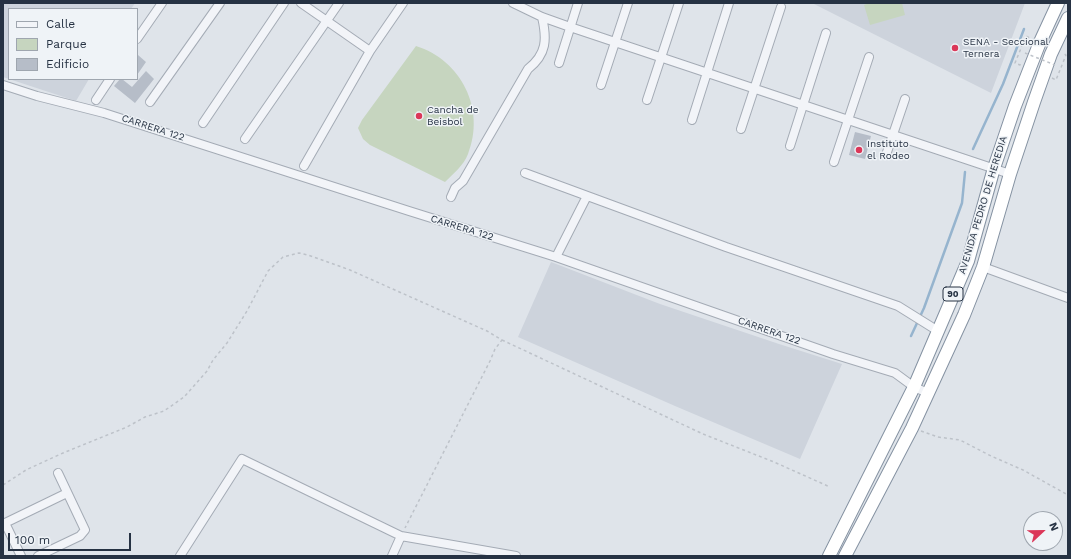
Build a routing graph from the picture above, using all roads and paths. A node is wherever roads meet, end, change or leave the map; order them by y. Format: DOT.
graph roads {
  1 [pos="162,3"];
  2 [pos="220,3"];
  3 [pos="284,3"];
  4 [pos="301,3"];
  5 [pos="339,3"];
  6 [pos="403,3"];
  7 [pos="513,3"];
  8 [pos="578,3"];
  9 [pos="628,3"];
  10 [pos="678,3"];
  11 [pos="729,3"];
  12 [pos="1058,3"];
  13 [pos="781,7"];
  14 [pos="542,17"];
  15 [pos="1068,18"];
  16 [pos="327,21"];
  17 [pos="570,27"];
  18 [pos="826,33"];
  19 [pos="138,38"];
  20 [pos="1031,39"];
  21 [pos="616,43"];
  22 [pos="370,51"];
  23 [pos="1025,53"];
  24 [pos="869,57"];
  25 [pos="661,58"];
  26 [pos="1022,59"];
  27 [pos="558,63"];
  28 [pos="1055,65"];
  29 [pos="707,73"];
  30 [pos="109,80"];
  31 [pos="3,85"];
  32 [pos="601,85"];
  33 [pos="755,89"];
  34 [pos="905,99"];
  35 [pos="96,100"];
  36 [pos="647,100"];
  37 [pos="150,102"];
  38 [pos="803,105"];
  39 [pos="692,120"];
  40 [pos="848,120"];
  41 [pos="203,123"];
  42 [pos="741,129"];
  43 [pos="893,135"];
  44 [pos="245,139"];
  45 [pos="790,146"];
  46 [pos="886,155"];
  47 [pos="834,162"];
  48 [pos="304,166"];
  49 [pos="994,168"];
  50 [pos="525,174"];
  51 [pos="1010,174"];
  52 [pos="587,196"];
  53 [pos="451,197"];
  54 [pos="556,257"];
  55 [pos="983,267"];
  56 [pos="1068,298"];
  57 [pos="938,331"];
  58 [pos="502,340"];
  59 [pos="914,387"];
  60 [pos="928,393"];
  61 [pos="912,428"];
  62 [pos="58,473"];
  63 [pos="3,485"];
  64 [pos="830,487"];
  65 [pos="67,493"];
  66 [pos="1068,496"];
  67 [pos="4,523"];
  68 [pos="401,536"];
  69 [pos="21,556"];
  70 [pos="38,556"];
  71 [pos="180,556"];
  72 [pos="392,556"];
  73 [pos="516,556"];
  74 [pos="829,556"];
  75 [pos="845,556"];
  1 -- 19 [label="street"];
  2 -- 37 [label="street"];
  3 -- 41 [label="street"];
  4 -- 16 [label="street"];
  5 -- 16 [label="street"];
  6 -- 22 [label="street"];
  7 -- 14 [label="street"];
  8 -- 17 [label="street"];
  9 -- 21 [label="street"];
  10 -- 25 [label="street"];
  11 -- 29 [label="street"];
  12 -- 49 [label="highway, AVENIDA PEDRO DE HEREDIA / 90"];
  13 -- 33 [label="street"];
  14 -- 17 [label="street"];
  14 -- 53 [label="street"];
  15 -- 51 [label="highway, AVENIDA PEDRO DE HEREDIA / 90"];
  16 -- 22 [label="street"];
  16 -- 44 [label="street"];
  17 -- 21 [label="street"];
  17 -- 27 [label="street"];
  18 -- 38 [label="street"];
  20 -- 26 [label="path"];
  21 -- 25 [label="street"];
  21 -- 32 [label="street"];
  22 -- 48 [label="street"];
  23 -- 28 [label="path, bridge"];
  24 -- 40 [label="street"];
  25 -- 29 [label="street"];
  25 -- 36 [label="street"];
  29 -- 33 [label="street"];
  29 -- 39 [label="street"];
  30 -- 35 [label="street"];
  31 -- 54 [label="street, CARRERA 122"];
  33 -- 38 [label="street"];
  33 -- 42 [label="street"];
  34 -- 43 [label="street"];
  38 -- 40 [label="street"];
  38 -- 45 [label="street"];
  40 -- 43 [label="street"];
  40 -- 47 [label="street"];
  43 -- 46 [label="street"];
  43 -- 49 [label="street"];
  49 -- 51 [label="street"];
  49 -- 57 [label="highway, AVENIDA PEDRO DE HEREDIA / 90"];
  50 -- 52 [label="street"];
  51 -- 55 [label="highway, AVENIDA PEDRO DE HEREDIA / 90"];
  52 -- 54 [label="street"];
  52 -- 57 [label="street"];
  54 -- 59 [label="street, CARRERA 122"];
  55 -- 56 [label="street"];
  55 -- 60 [label="highway, AVENIDA PEDRO DE HEREDIA / 90"];
  57 -- 59 [label="highway, AVENIDA PEDRO DE HEREDIA / 90"];
  58 -- 63 [label="path"];
  58 -- 64 [label="path"];
  58 -- 68 [label="path"];
  59 -- 60 [label="street, CARRERA 122"];
  59 -- 74 [label="highway, AVENIDA PEDRO DE HEREDIA / 90"];
  60 -- 61 [label="highway, AVENIDA PEDRO DE HEREDIA / 90"];
  61 -- 66 [label="path"];
  61 -- 75 [label="highway, AVENIDA PEDRO DE HEREDIA / 90"];
  62 -- 65 [label="street"];
  65 -- 67 [label="street"];
  65 -- 70 [label="street"];
  67 -- 69 [label="street"];
  68 -- 71 [label="street"];
  68 -- 72 [label="street"];
  68 -- 73 [label="street"];
}
